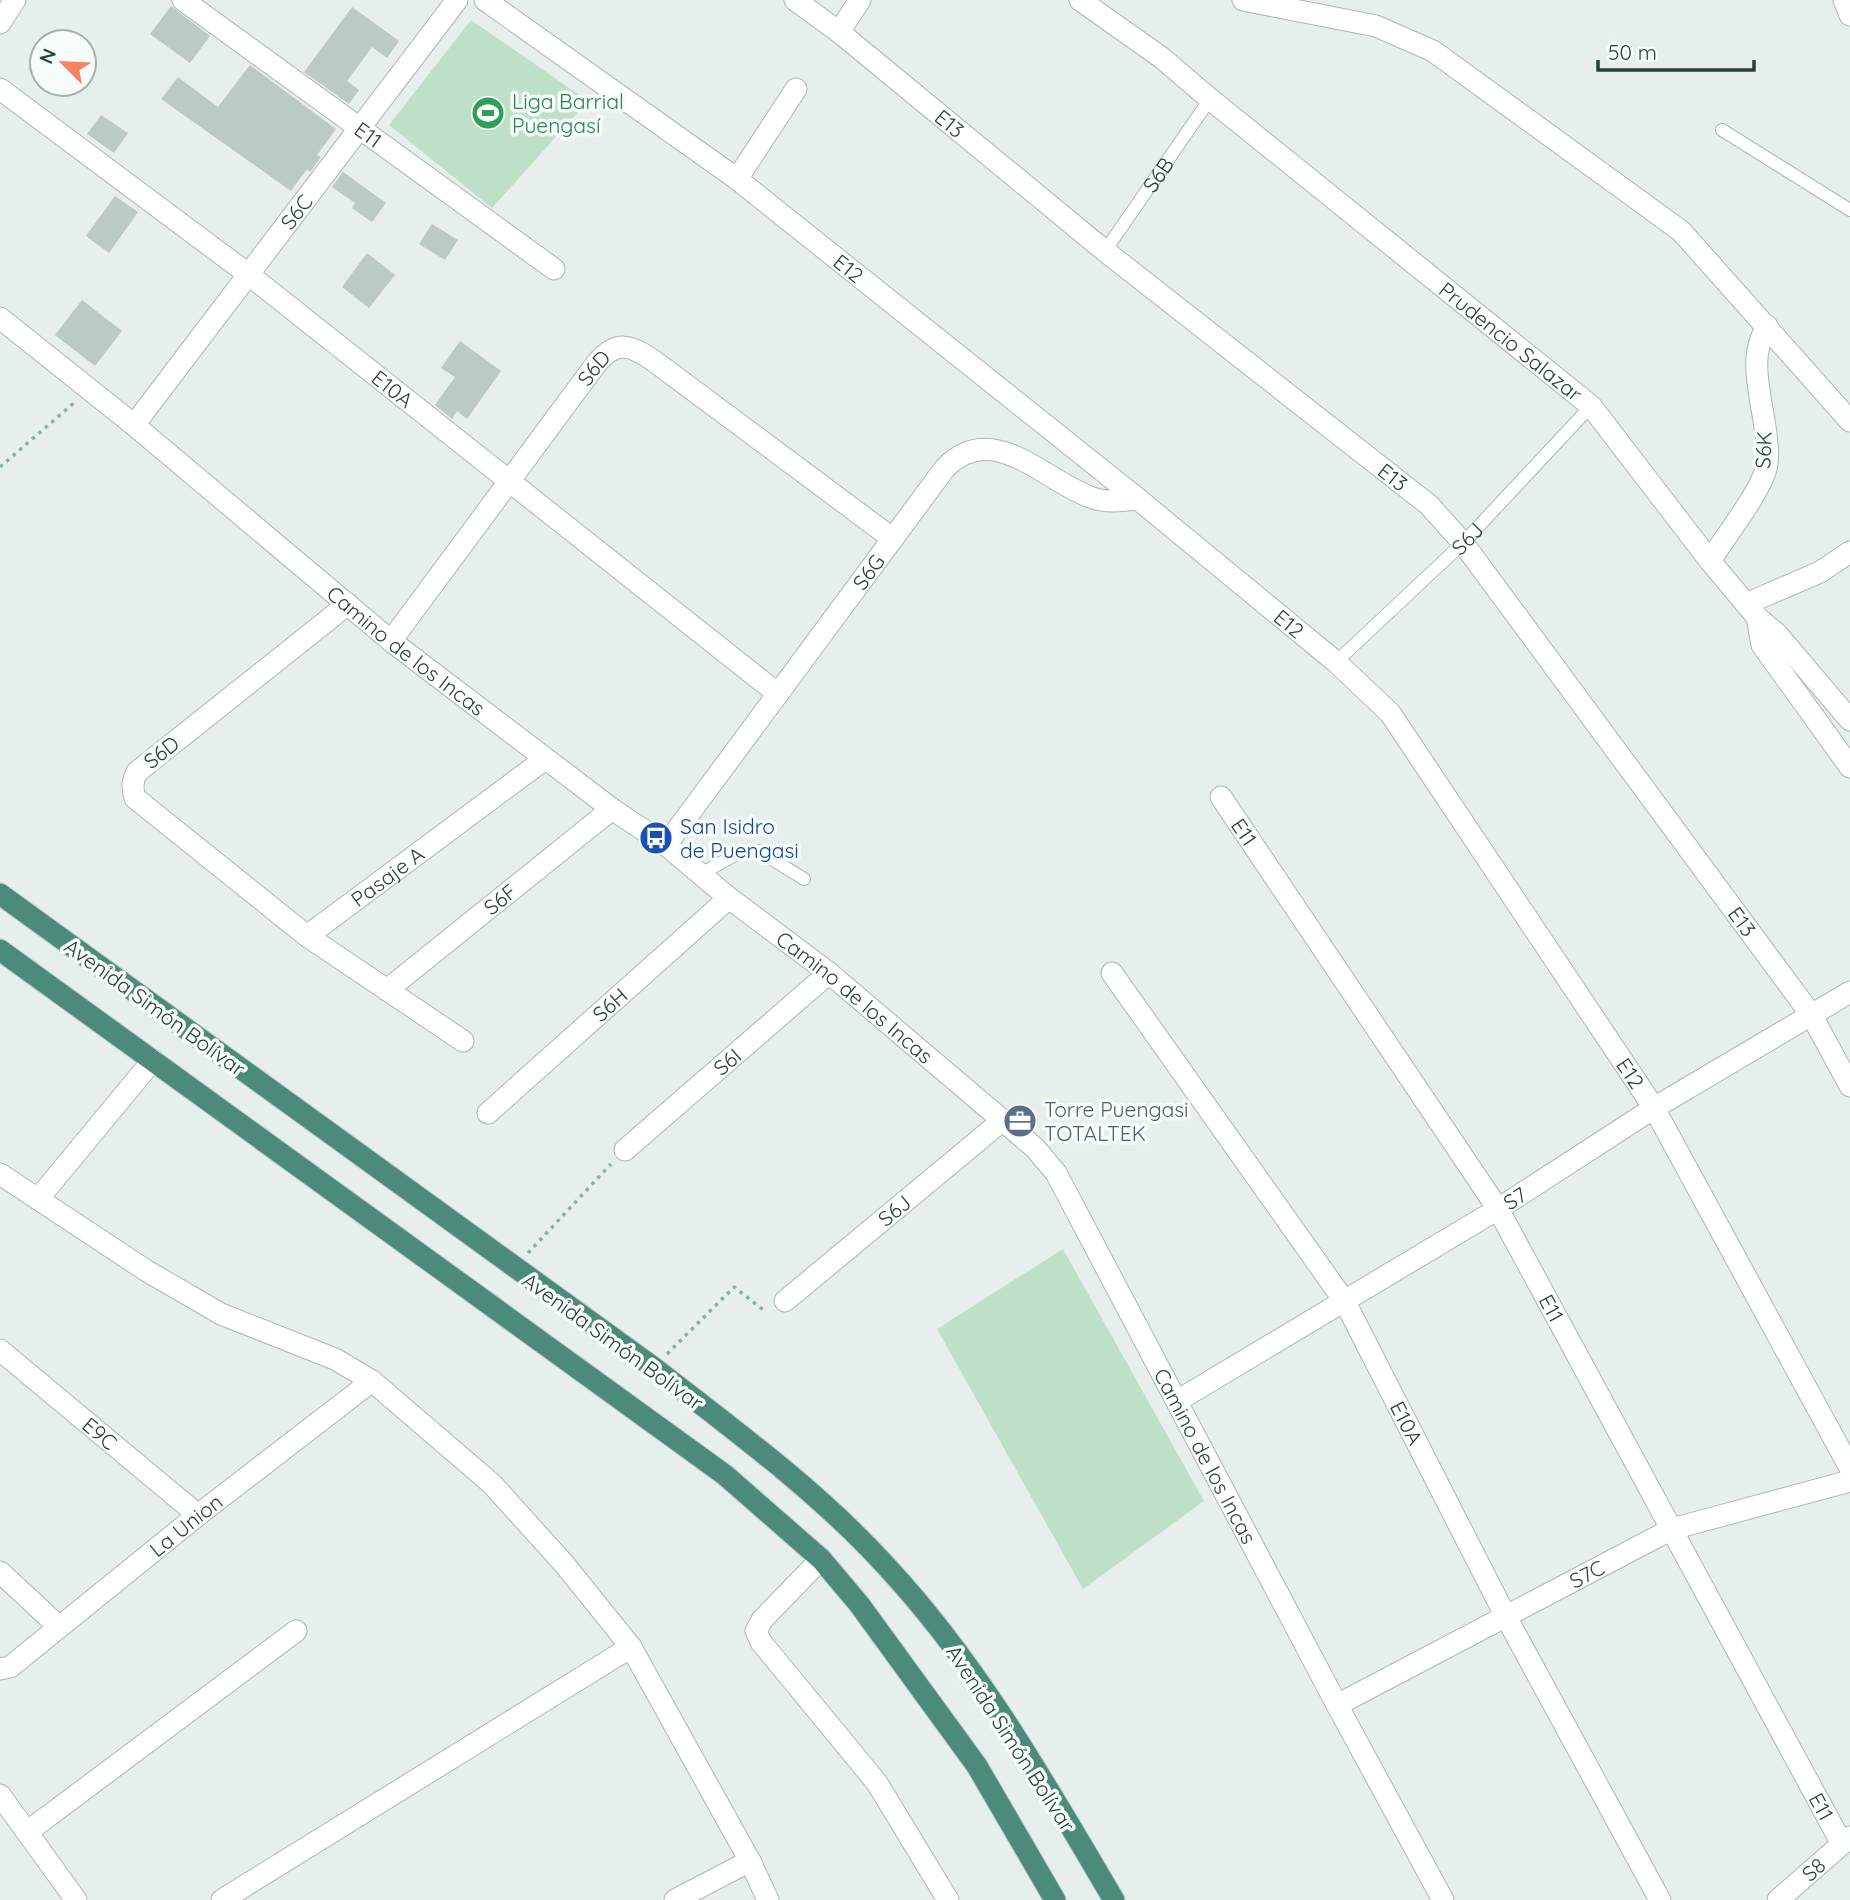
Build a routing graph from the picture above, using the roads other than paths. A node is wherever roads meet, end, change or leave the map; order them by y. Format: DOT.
graph roads {
  1 [pos="15,0"];
  2 [pos="183,0"];
  3 [pos="457,0"];
  4 [pos="485,0"];
  5 [pos="795,0"];
  6 [pos="860,0"];
  7 [pos="1080,0"];
  8 [pos="1242,0"];
  9 [pos="1844,0"];
  10 [pos="1850,15"];
  11 [pos="0,23"];
  12 [pos="839,32"];
  13 [pos="0,89"];
  14 [pos="796,89"];
  15 [pos="1209,99"];
  16 [pos="360,130"];
  17 [pos="1722,130"];
  18 [pos="737,179"];
  19 [pos="1850,210"];
  20 [pos="1105,251"];
  21 [pos="554,269"];
  22 [pos="248,274"];
  23 [pos="0,318"];
  24 [pos="1767,326"];
  25 [pos="1591,406"];
  26 [pos="1850,421"];
  27 [pos="134,425"];
  28 [pos="509,482"];
  29 [pos="1138,499"];
  30 [pos="893,539"];
  31 [pos="1463,543"];
  32 [pos="1850,552"];
  33 [pos="1710,561"];
  34 [pos="348,604"];
  35 [pos="1751,611"];
  36 [pos="391,641"];
  37 [pos="1336,662"];
  38 [pos="778,694"];
  39 [pos="1850,720"];
  40 [pos="545,759"];
  41 [pos="1850,767"];
  42 [pos="1221,797"];
  43 [pos="612,809"];
  44 [pos="666,845"];
  45 [pos="701,874"];
  46 [pos="804,879"];
  47 [pos="0,894"];
  48 [pos="729,898"];
  49 [pos="307,936"];
  50 [pos="0,950"];
  51 [pos="829,973"];
  52 [pos="1112,973"];
  53 [pos="387,990"];
  54 [pos="1850,992"];
  55 [pos="1812,1016"];
  56 [pos="463,1041"];
  57 [pos="153,1060"];
  58 [pos="1850,1086"];
  59 [pos="1654,1108"];
  60 [pos="488,1112"];
  61 [pos="1003,1120"];
  62 [pos="625,1150"];
  63 [pos="0,1174"];
  64 [pos="38,1199"];
  65 [pos="1499,1209"];
  66 [pos="785,1301"];
  67 [pos="1345,1302"];
  68 [pos="0,1350"];
  69 [pos="372,1381"];
  70 [pos="1177,1401"];
  71 [pos="1850,1468"];
  72 [pos="1850,1481"];
  73 [pos="198,1515"];
  74 [pos="1672,1529"];
  75 [pos="821,1559"];
  76 [pos="0,1572"];
  77 [pos="1505,1615"];
  78 [pos="58,1626"];
  79 [pos="296,1631"];
  80 [pos="631,1647"];
  81 [pos="0,1669"];
  82 [pos="1337,1705"];
  83 [pos="0,1795"];
  84 [pos="27,1832"];
  85 [pos="1846,1840"];
  86 [pos="750,1861"];
  87 [pos="76,1900"];
  88 [pos="222,1900"];
  89 [pos="675,1900"];
  90 [pos="768,1900"];
  91 [pos="948,1900"];
  92 [pos="1055,1900"];
  93 [pos="1114,1900"];
  94 [pos="1443,1900"];
  95 [pos="1660,1900"];
  96 [pos="1778,1900"];
  1 -- 11 [label="street"];
  2 -- 16 [label="street, E11"];
  3 -- 16 [label="street, S6C"];
  4 -- 18 [label="street, E12"];
  5 -- 12 [label="street, E13"];
  6 -- 12 [label="street"];
  7 -- 15 [label="street, Prudencio Salazar"];
  8 -- 24 [label="street"];
  9 -- 10 [label="street"];
  12 -- 20 [label="street, E13"];
  13 -- 22 [label="street, E10A"];
  14 -- 18 [label="street"];
  15 -- 20 [label="lane, S6B"];
  15 -- 25 [label="street, Prudencio Salazar"];
  16 -- 21 [label="street, E11"];
  16 -- 22 [label="street, S6C"];
  17 -- 19 [label="lane"];
  18 -- 29 [label="street, E12"];
  20 -- 31 [label="street, E13"];
  22 -- 27 [label="street, S6C"];
  22 -- 28 [label="street, E10A"];
  23 -- 27 [label="street, Camino de los Incas"];
  24 -- 26 [label="street"];
  24 -- 33 [label="street, S6K"];
  25 -- 31 [label="lane, S6J"];
  25 -- 33 [label="street, Prudencio Salazar"];
  27 -- 34 [label="street, Camino de los Incas"];
  28 -- 30 [label="street, S6D"];
  28 -- 36 [label="street, S6D"];
  28 -- 38 [label="street, E10A"];
  29 -- 30 [label="street, S6G"];
  29 -- 37 [label="street, E12"];
  30 -- 38 [label="street, S6G"];
  31 -- 37 [label="lane, S6J"];
  31 -- 55 [label="street, E13"];
  32 -- 35 [label="street"];
  33 -- 35 [label="street, Prudencio Salazar"];
  34 -- 36 [label="street, Camino de los Incas"];
  34 -- 49 [label="street, S6D"];
  35 -- 39 [label="street"];
  35 -- 41 [label="street, Prudencio Salazar"];
  36 -- 40 [label="street, Camino de los Incas"];
  37 -- 59 [label="street, E12"];
  38 -- 44 [label="street, S6G"];
  40 -- 43 [label="street, Camino de los Incas"];
  40 -- 49 [label="street, Pasaje A"];
  42 -- 65 [label="street, E11"];
  43 -- 44 [label="street, Camino de los Incas"];
  43 -- 53 [label="street, S6F"];
  44 -- 45 [label="street, Camino de los Incas"];
  45 -- 46 [label="lane"];
  45 -- 48 [label="street, Camino de los Incas"];
  47 -- 93 [label="highway, Avenida Simón Bolívar"];
  48 -- 51 [label="street, Camino de los Incas"];
  48 -- 60 [label="street, S6H"];
  49 -- 53 [label="street"];
  50 -- 57 [label="highway, Avenida Simón Bolívar"];
  51 -- 61 [label="street, Camino de los Incas"];
  51 -- 62 [label="street, S6I"];
  52 -- 67 [label="street, E10A"];
  53 -- 56 [label="street"];
  54 -- 55 [label="street, S7"];
  55 -- 58 [label="street, E13"];
  55 -- 59 [label="street, S7"];
  57 -- 64 [label="street"];
  57 -- 75 [label="highway, Avenida Simón Bolívar"];
  59 -- 65 [label="street, S7"];
  59 -- 71 [label="street, E12"];
  61 -- 66 [label="street, S6J"];
  61 -- 70 [label="street, Camino de los Incas"];
  63 -- 64 [label="street"];
  64 -- 69 [label="street"];
  65 -- 67 [label="street, S7"];
  65 -- 74 [label="street, E11"];
  67 -- 70 [label="street, S7"];
  67 -- 77 [label="street, E10A"];
  68 -- 73 [label="street, E9C"];
  69 -- 73 [label="street, La Union"];
  69 -- 80 [label="street"];
  70 -- 82 [label="street, Camino de los Incas"];
  72 -- 74 [label="street, S7C"];
  73 -- 78 [label="street, La Union"];
  74 -- 77 [label="street, S7C"];
  74 -- 85 [label="street, E11"];
  75 -- 91 [label="street"];
  75 -- 92 [label="highway, Avenida Simón Bolívar"];
  76 -- 78 [label="street"];
  77 -- 82 [label="street, S7C"];
  77 -- 95 [label="street, E10A"];
  78 -- 81 [label="street, La Union"];
  79 -- 84 [label="street"];
  80 -- 86 [label="street"];
  80 -- 88 [label="street"];
  82 -- 94 [label="street, Camino de los Incas"];
  83 -- 84 [label="street"];
  84 -- 87 [label="street"];
  85 -- 96 [label="street, S8"];
  86 -- 89 [label="street"];
  86 -- 90 [label="street"];
}
